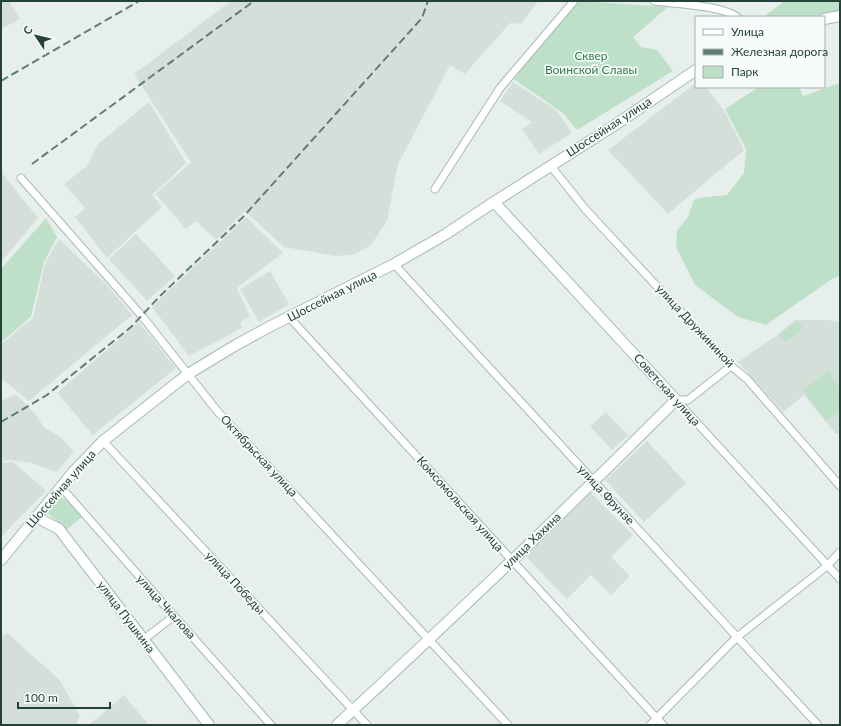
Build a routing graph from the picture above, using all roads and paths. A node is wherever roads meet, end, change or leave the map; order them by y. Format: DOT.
graph roads {
  1 [pos="574,1"];
  2 [pos="654,1"];
  3 [pos="736,16"];
  4 [pos="840,16"];
  5 [pos="825,19"];
  6 [pos="695,71"];
  7 [pos="550,165"];
  8 [pos="21,178"];
  9 [pos="435,189"];
  10 [pos="494,202"];
  11 [pos="394,264"];
  12 [pos="289,317"];
  13 [pos="731,366"];
  14 [pos="188,374"];
  15 [pos="676,400"];
  16 [pos="103,441"];
  17 [pos="594,482"];
  18 [pos="840,486"];
  19 [pos="60,488"];
  20 [pos="36,518"];
  21 [pos="840,552"];
  22 [pos="1,560"];
  23 [pos="512,560"];
  24 [pos="827,566"];
  25 [pos="840,579"];
  26 [pos="174,616"];
  27 [pos="736,637"];
  28 [pos="144,640"];
  29 [pos="429,640"];
  30 [pos="353,710"];
  31 [pos="657,719"];
  32 [pos="209,725"];
  33 [pos="272,725"];
  34 [pos="337,725"];
  35 [pos="367,725"];
  36 [pos="508,725"];
  37 [pos="650,725"];
  38 [pos="663,725"];
  39 [pos="818,725"];
  1 -- 9 [label="street"];
  2 -- 3 [label="street"];
  4 -- 5 [label="street"];
  6 -- 7 [label="street, Шоссейная улица"];
  7 -- 10 [label="street, Шоссейная улица"];
  7 -- 13 [label="street, улица Дружининой"];
  8 -- 14 [label="street, Октябрьская улица"];
  10 -- 11 [label="street, Шоссейная улица"];
  10 -- 15 [label="street, Советская улица"];
  11 -- 12 [label="street, Шоссейная улица"];
  11 -- 17 [label="street, улица Фрунзе"];
  12 -- 14 [label="street, Шоссейная улица"];
  12 -- 23 [label="street, Комсомольская улица"];
  13 -- 15 [label="street, улица Хахина"];
  13 -- 18 [label="street, улица Дружининой"];
  14 -- 16 [label="street, Шоссейная улица"];
  14 -- 29 [label="street, Октябрьская улица"];
  15 -- 17 [label="street, улица Хахина"];
  15 -- 24 [label="street, Советская улица"];
  16 -- 19 [label="street, Шоссейная улица"];
  16 -- 30 [label="street, улица Победы"];
  17 -- 23 [label="street, улица Хахина"];
  17 -- 27 [label="street, улица Фрунзе"];
  19 -- 20 [label="street, Шоссейная улица"];
  19 -- 26 [label="street, улица Чкалова"];
  20 -- 22 [label="street, Шоссейная улица"];
  20 -- 28 [label="street, улица Пушкина"];
  21 -- 24 [label="street"];
  23 -- 29 [label="street, улица Хахина"];
  23 -- 31 [label="street, Комсомольская улица"];
  24 -- 25 [label="street, Советская улица"];
  24 -- 27 [label="street"];
  26 -- 28 [label="street"];
  26 -- 33 [label="street, улица Чкалова"];
  27 -- 31 [label="street"];
  27 -- 39 [label="street, улица Фрунзе"];
  28 -- 32 [label="street, улица Пушкина"];
  29 -- 30 [label="street, улица Хахина"];
  29 -- 36 [label="street, Октябрьская улица"];
  30 -- 34 [label="street, улица Хахина"];
  30 -- 35 [label="street, улица Победы"];
  31 -- 37 [label="street"];
  31 -- 38 [label="street, Комсомольская улица"];
}
